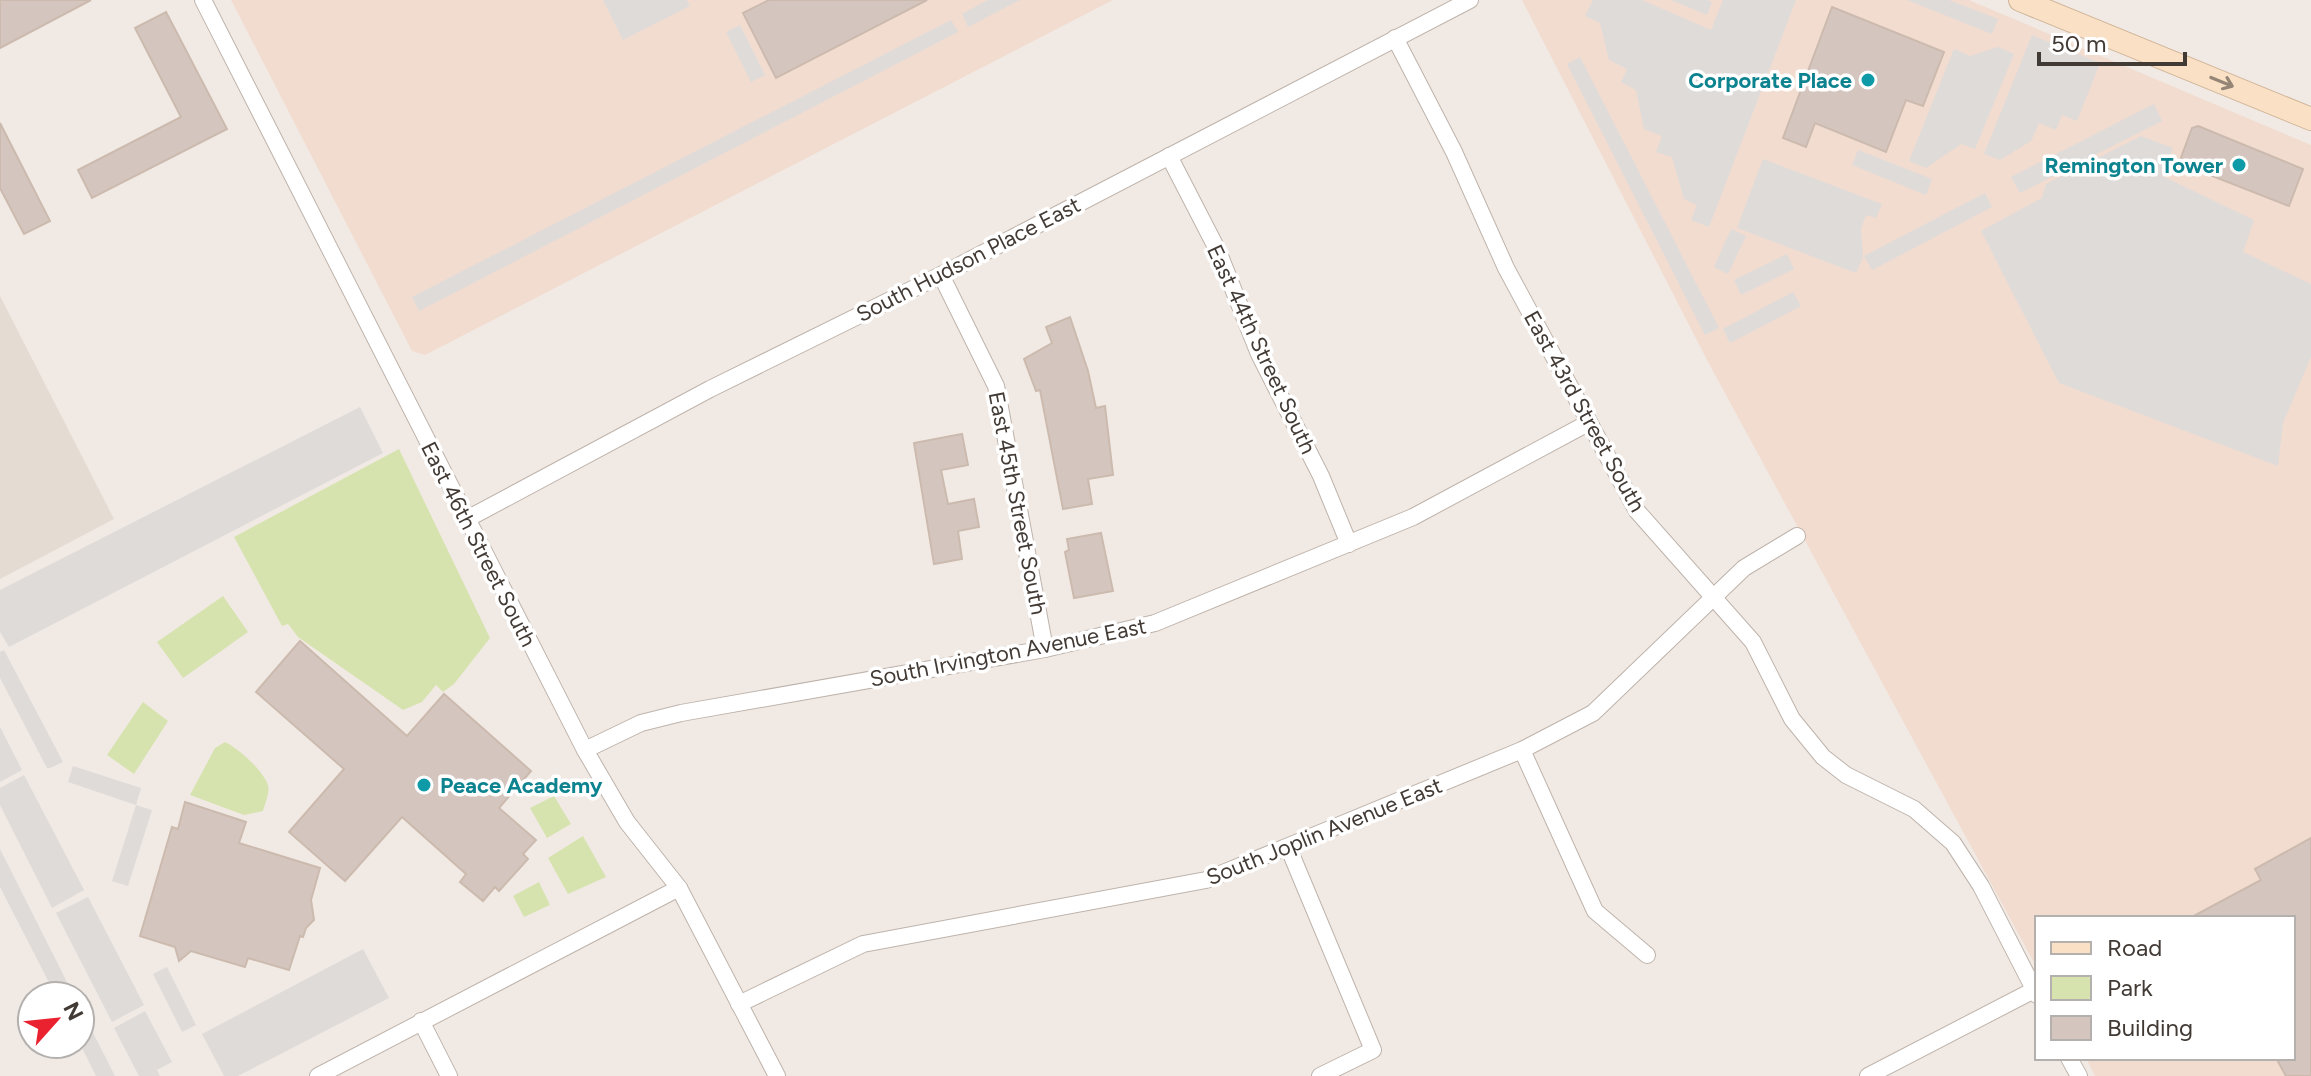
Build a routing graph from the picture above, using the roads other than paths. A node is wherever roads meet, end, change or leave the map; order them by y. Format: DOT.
graph roads {
  1 [pos="203,0"];
  2 [pos="1470,0"];
  3 [pos="2020,0"];
  4 [pos="1395,38"];
  5 [pos="2311,119"];
  6 [pos="1169,156"];
  7 [pos="941,275"];
  8 [pos="1588,423"];
  9 [pos="467,519"];
  10 [pos="1797,536"];
  11 [pos="1349,544"];
  12 [pos="1715,597"];
  13 [pos="1045,649"];
  14 [pos="585,750"];
  15 [pos="1522,750"];
  16 [pos="1289,849"];
  17 [pos="679,888"];
  18 [pos="1647,955"];
  19 [pos="2035,990"];
  20 [pos="2035,992"];
  21 [pos="739,1004"];
  22 [pos="421,1021"];
  23 [pos="318,1076"];
  24 [pos="449,1076"];
  25 [pos="777,1076"];
  26 [pos="1320,1076"];
  27 [pos="1868,1076"];
  1 -- 9 [label="street, East 46th Street South"];
  2 -- 4 [label="street, South Hudson Place East"];
  3 -- 5 [label="main road, one-way"];
  4 -- 6 [label="street, South Hudson Place East"];
  4 -- 8 [label="street, East 43rd Street South"];
  6 -- 7 [label="street, South Hudson Place East"];
  6 -- 11 [label="street, East 44th Street South"];
  7 -- 9 [label="street, South Hudson Place East"];
  7 -- 13 [label="street, East 45th Street South"];
  8 -- 11 [label="street, South Irvington Avenue East"];
  8 -- 12 [label="street, East 43rd Street South"];
  9 -- 14 [label="street, East 46th Street South"];
  10 -- 12 [label="street, South Joplin Avenue East"];
  11 -- 13 [label="street, South Irvington Avenue East"];
  12 -- 15 [label="street, South Joplin Avenue East"];
  12 -- 19 [label="street, East 43rd Street South"];
  13 -- 14 [label="street, South Irvington Avenue East"];
  14 -- 17 [label="street, East 46th Street South"];
  15 -- 16 [label="street, South Joplin Avenue East"];
  15 -- 18 [label="street"];
  16 -- 21 [label="street, South Joplin Avenue East"];
  16 -- 26 [label="street"];
  17 -- 21 [label="street, East 46th Street South"];
  17 -- 22 [label="street"];
  20 -- 27 [label="street"];
  21 -- 25 [label="street, East 46th Street South"];
  22 -- 23 [label="street"];
  22 -- 24 [label="street"];
}
